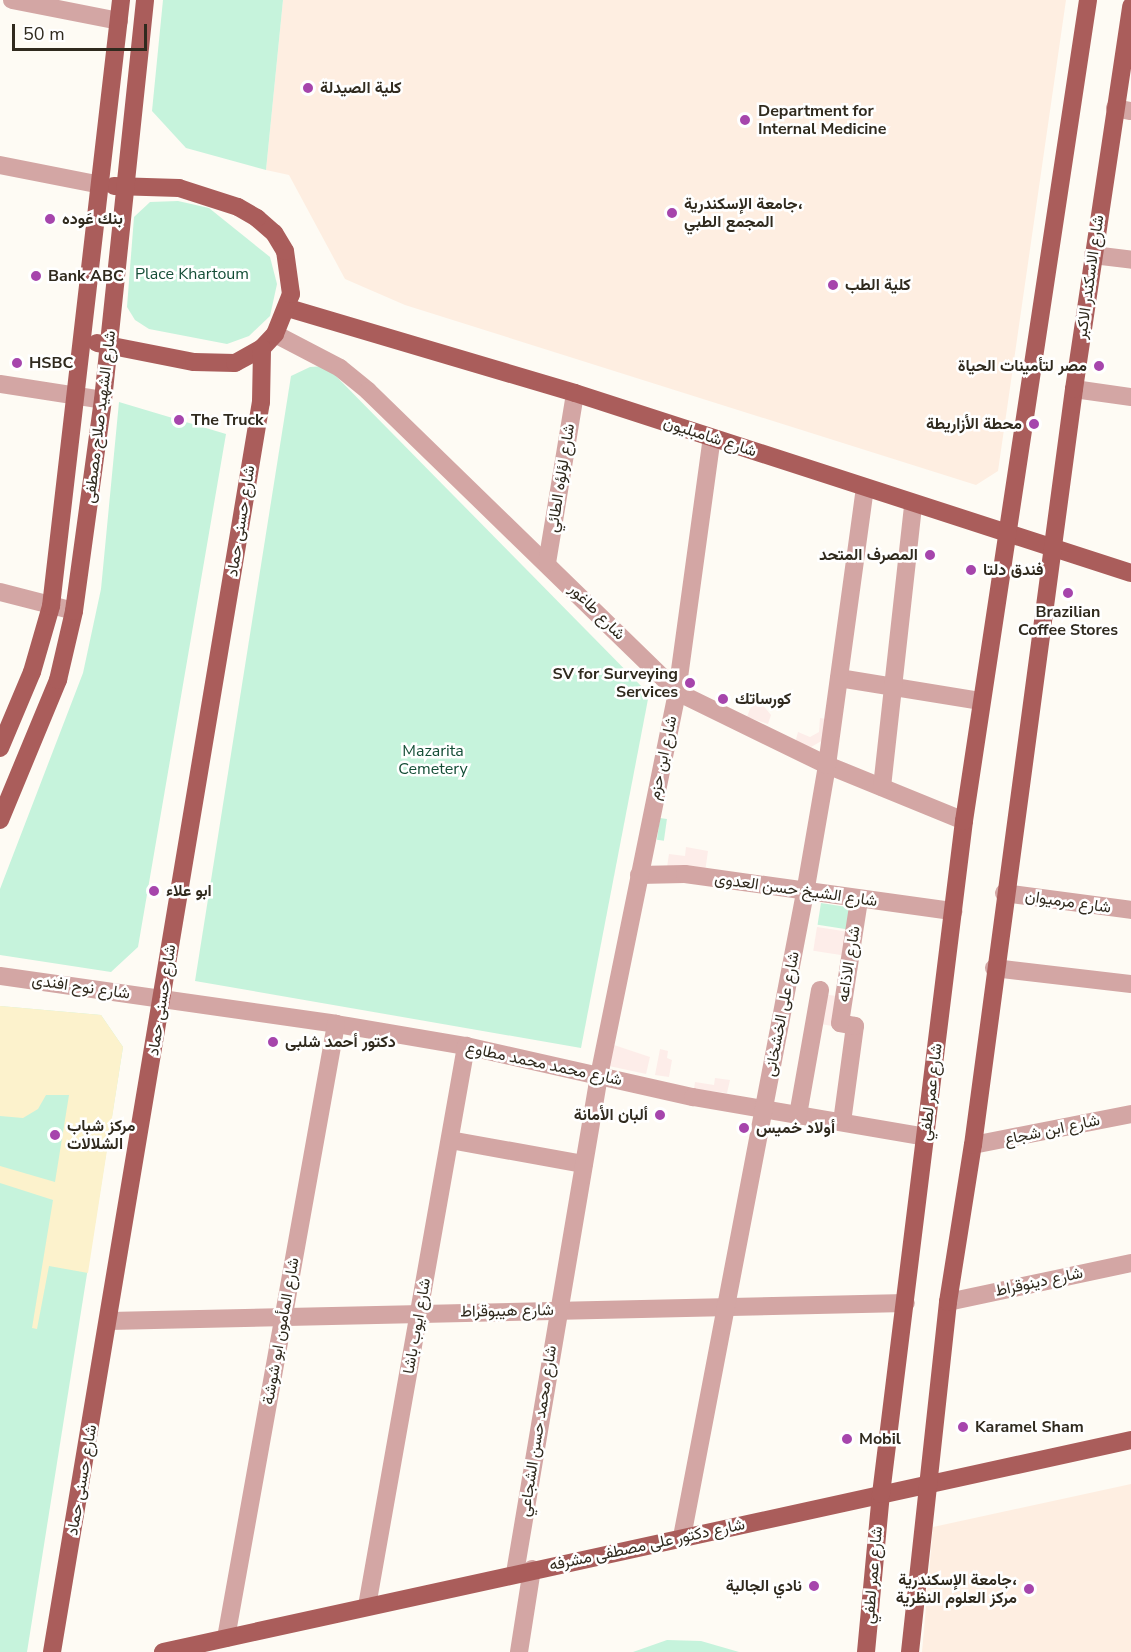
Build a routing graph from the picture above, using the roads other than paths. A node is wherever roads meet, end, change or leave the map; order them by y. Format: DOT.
graph roads {
  1 [pos="12,0"];
  2 [pos="121,0"];
  3 [pos="145,0"];
  4 [pos="1088,0"];
  5 [pos="1131,6"];
  6 [pos="119,21"];
  7 [pos="1123,109"];
  8 [pos="0,165"];
  9 [pos="101,185"];
  10 [pos="124,186"];
  11 [pos="1093,255"];
  12 [pos="1131,260"];
  13 [pos="288,308"];
  14 [pos="275,334"];
  15 [pos="83,340"];
  16 [pos="109,345"];
  17 [pos="262,348"];
  18 [pos="0,384"];
  19 [pos="1074,389"];
  20 [pos="575,393"];
  21 [pos="1131,397"];
  22 [pos="77,398"];
  23 [pos="103,400"];
  24 [pos="712,438"];
  25 [pos="865,488"];
  26 [pos="913,504"];
  27 [pos="1005,533"];
  28 [pos="1052,548"];
  29 [pos="547,563"];
  30 [pos="1131,573"];
  31 [pos="0,592"];
  32 [pos="51,606"];
  33 [pos="74,611"];
  34 [pos="839,678"];
  35 [pos="893,686"];
  36 [pos="677,692"];
  37 [pos="981,701"];
  38 [pos="0,748"];
  39 [pos="827,765"];
  40 [pos="882,787"];
  41 [pos="0,820"];
  42 [pos="964,821"];
  43 [pos="639,875"];
  44 [pos="805,893"];
  45 [pos="1004,893"];
  46 [pos="859,900"];
  47 [pos="1131,910"];
  48 [pos="953,912"];
  49 [pos="994,968"];
  50 [pos="0,976"];
  51 [pos="1131,984"];
  52 [pos="788,985"];
  53 [pos="820,990"];
  54 [pos="844,994"];
  55 [pos="162,998"];
  56 [pos="336,1024"];
  57 [pos="466,1046"];
  58 [pos="599,1076"];
  59 [pos="764,1110"];
  60 [pos="1131,1114"];
  61 [pos="798,1115"];
  62 [pos="842,1122"];
  63 [pos="926,1137"];
  64 [pos="450,1140"];
  65 [pos="973,1145"];
  66 [pos="584,1164"];
  67 [pos="1131,1263"];
  68 [pos="948,1302"];
  69 [pos="906,1303"];
  70 [pos="723,1306"];
  71 [pos="557,1310"];
  72 [pos="419,1313"];
  73 [pos="283,1317"];
  74 [pos="109,1321"];
  75 [pos="1131,1440"];
  76 [pos="926,1485"];
  77 [pos="881,1494"];
  78 [pos="682,1537"];
  79 [pos="524,1571"];
  80 [pos="367,1606"];
  81 [pos="225,1638"];
  82 [pos="52,1652"];
  83 [pos="163,1652"];
  84 [pos="519,1652"];
  85 [pos="866,1652"];
  86 [pos="909,1652"];
  1 -- 6 [label="street"];
  2 -- 6 [label="main road, شارع الشهيد صلاح مصطفى"];
  3 -- 10 [label="main road, شارع الشهيد صلاح مصطفى"];
  4 -- 27 [label="main road"];
  5 -- 7 [label="main road, شارع الاسكندر الاكبر"];
  6 -- 9 [label="main road, شارع الشهيد صلاح مصطفى"];
  7 -- 11 [label="main road, شارع الاسكندر الاكبر"];
  8 -- 9 [label="street"];
  9 -- 10 [label="main road"];
  9 -- 15 [label="main road, شارع الشهيد صلاح مصطفى"];
  10 -- 13 [label="main road"];
  10 -- 16 [label="main road, شارع الشهيد صلاح مصطفى"];
  11 -- 12 [label="street"];
  11 -- 19 [label="main road, شارع الاسكندر الاكبر"];
  13 -- 14 [label="main road"];
  13 -- 20 [label="main road, شارع شامبليون"];
  14 -- 17 [label="main road"];
  14 -- 29 [label="street, شارع طاغور"];
  15 -- 16 [label="main road"];
  15 -- 22 [label="main road, شارع الشهيد صلاح مصطفى"];
  16 -- 17 [label="main road"];
  16 -- 23 [label="main road, شارع الشهيد صلاح مصطفى"];
  17 -- 55 [label="main road, شارع حسنى حماد"];
  18 -- 22 [label="street"];
  19 -- 21 [label="street"];
  19 -- 28 [label="main road, شارع الاسكندر الاكبر"];
  20 -- 24 [label="main road, شارع شامبليون"];
  20 -- 29 [label="street, شارع لؤلؤه الطائي"];
  22 -- 23 [label="street"];
  22 -- 32 [label="main road, شارع الشهيد صلاح مصطفى"];
  23 -- 33 [label="main road, شارع الشهيد صلاح مصطفى"];
  24 -- 25 [label="main road, شارع شامبليون"];
  24 -- 36 [label="street, شارع ابن حزم"];
  25 -- 26 [label="main road, شارع شامبليون"];
  25 -- 34 [label="street, شارع على الخشخانى"];
  26 -- 27 [label="main road, شارع شامبليون"];
  26 -- 35 [label="street"];
  27 -- 28 [label="main road, شارع شامبليون"];
  27 -- 37 [label="main road, شارع عمر لطفي"];
  28 -- 30 [label="main road, شارع شامبليون"];
  28 -- 45 [label="main road"];
  29 -- 36 [label="street, شارع طاغور"];
  31 -- 32 [label="street"];
  32 -- 33 [label="street"];
  32 -- 38 [label="main road, شارع الشهيد صلاح مصطفى"];
  33 -- 41 [label="main road, شارع الشهيد صلاح مصطفى"];
  34 -- 35 [label="street"];
  34 -- 39 [label="street, شارع على الخشخانى"];
  35 -- 37 [label="street"];
  35 -- 40 [label="street"];
  36 -- 39 [label="street, شارع طاغور"];
  36 -- 43 [label="street, شارع ابن حزم"];
  37 -- 42 [label="main road, شارع عمر لطفي"];
  39 -- 40 [label="street, شارع طاغور"];
  39 -- 44 [label="street, شارع على الخشخانى"];
  40 -- 42 [label="street, شارع طاغور"];
  42 -- 48 [label="main road, شارع عمر لطفي"];
  43 -- 44 [label="street, شارع الشيخ حسن العدوى"];
  43 -- 58 [label="street, شارع ابن حزم"];
  44 -- 46 [label="street, شارع الشيخ حسن العدوى"];
  44 -- 52 [label="street, شارع على الخشخانى"];
  45 -- 47 [label="street, شارع مرميوان"];
  45 -- 49 [label="main road"];
  46 -- 48 [label="street, شارع الشيخ حسن العدوى"];
  46 -- 54 [label="street, شارع الاذاعه"];
  48 -- 63 [label="main road, شارع عمر لطفي"];
  49 -- 51 [label="street"];
  49 -- 65 [label="main road"];
  50 -- 55 [label="street, شارع نوح افندى"];
  52 -- 53 [label="street"];
  52 -- 59 [label="street, شارع على الخشخانى"];
  53 -- 54 [label="street"];
  53 -- 61 [label="street"];
  54 -- 62 [label="street, شارع الاذاعه"];
  55 -- 56 [label="street, شارع محمد محمد مطاوع"];
  55 -- 74 [label="main road, شارع حسنى حماد"];
  56 -- 57 [label="street, شارع محمد محمد مطاوع"];
  56 -- 73 [label="street, شارع المأمون ابو شوشة"];
  57 -- 58 [label="street, شارع محمد محمد مطاوع"];
  57 -- 64 [label="street, شارع ايوب باشا"];
  58 -- 59 [label="street, شارع محمد محمد مطاوع"];
  58 -- 66 [label="street, شارع محمد حسن الشجاعي"];
  59 -- 61 [label="street, شارع محمد محمد مطاوع"];
  59 -- 70 [label="street, شارع على الخشخانى"];
  60 -- 65 [label="street, شارع ابن شجاع"];
  61 -- 62 [label="street, شارع محمد محمد مطاوع"];
  62 -- 63 [label="street, شارع محمد محمد مطاوع"];
  63 -- 69 [label="main road, شارع عمر لطفي"];
  64 -- 66 [label="street"];
  64 -- 72 [label="street, شارع ايوب باشا"];
  65 -- 68 [label="main road"];
  66 -- 71 [label="street, شارع محمد حسن الشجاعي"];
  67 -- 68 [label="street, شارع دينوقراط"];
  68 -- 76 [label="main road"];
  69 -- 70 [label="street, شارع هيبوقراط"];
  69 -- 77 [label="main road, شارع عمر لطفي"];
  70 -- 71 [label="street, شارع هيبوقراط"];
  70 -- 78 [label="street, شارع على الخشخانى"];
  71 -- 72 [label="street, شارع هيبوقراط"];
  71 -- 79 [label="street, شارع محمد حسن الشجاعي"];
  72 -- 73 [label="street, شارع هيبوقراط"];
  72 -- 80 [label="street, شارع ايوب باشا"];
  73 -- 74 [label="street, شارع هيبوقراط"];
  73 -- 81 [label="street, شارع المأمون ابو شوشة"];
  74 -- 82 [label="main road, شارع حسنى حماد"];
  75 -- 76 [label="main road, شارع دكتور على مصطفى مشرفه"];
  76 -- 77 [label="main road, شارع دكتور على مصطفى مشرفه"];
  76 -- 86 [label="main road"];
  77 -- 78 [label="main road, شارع دكتور على مصطفى مشرفه"];
  77 -- 85 [label="main road, شارع عمر لطفي"];
  78 -- 79 [label="main road, شارع دكتور على مصطفى مشرفه"];
  79 -- 80 [label="main road, شارع دكتور على مصطفى مشرفه"];
  79 -- 84 [label="street, شارع محمد حسن الشجاعي"];
  80 -- 81 [label="main road, شارع دكتور على مصطفى مشرفه"];
  81 -- 83 [label="main road, شارع دكتور على مصطفى مشرفه"];
}
